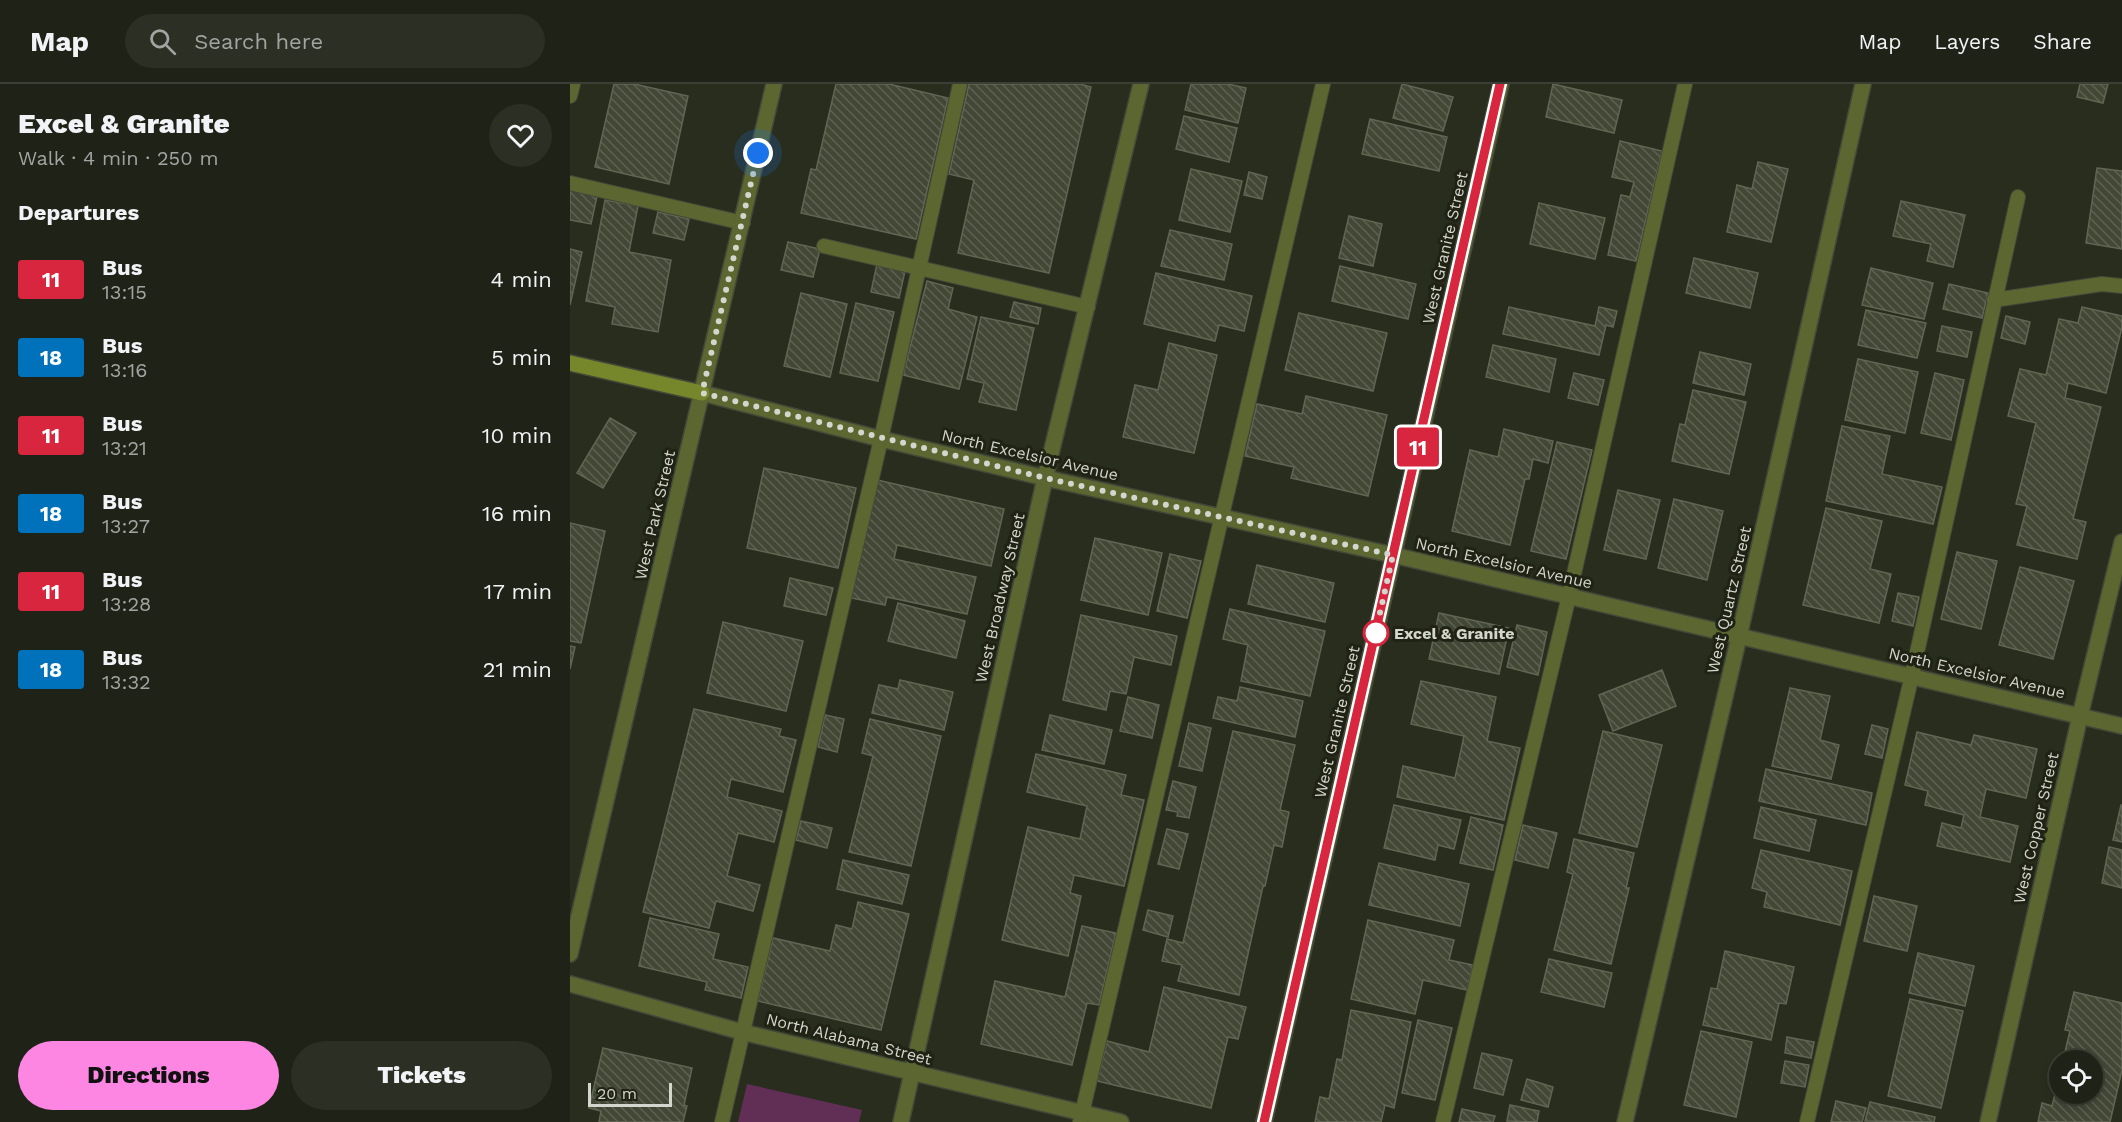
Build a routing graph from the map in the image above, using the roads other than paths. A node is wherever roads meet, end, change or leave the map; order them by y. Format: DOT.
graph roads {
  1 [pos="573,84"];
  2 [pos="774,84"];
  3 [pos="960,84"];
  4 [pos="1141,84"];
  5 [pos="1323,84"];
  6 [pos="1500,84"];
  7 [pos="1685,84"];
  8 [pos="1863,84"];
  9 [pos="570,96"];
  10 [pos="570,183"];
  11 [pos="2018,197"];
  12 [pos="742,223"];
  13 [pos="824,246"];
  14 [pos="919,268"];
  15 [pos="2122,286"];
  16 [pos="1994,300"];
  17 [pos="1088,307"];
  18 [pos="570,363"];
  19 [pos="702,393"];
  20 [pos="881,438"];
  21 [pos="1045,478"];
  22 [pos="1222,518"];
  23 [pos="2122,542"];
  24 [pos="1393,555"];
  25 [pos="1569,596"];
  26 [pos="1739,637"];
  27 [pos="1912,675"];
  28 [pos="2080,716"];
  29 [pos="2122,726"];
  30 [pos="570,954"];
  31 [pos="570,984"];
  32 [pos="742,1032"];
  33 [pos="912,1074"];
  34 [pos="1081,1117"];
  35 [pos="722,1122"];
  36 [pos="900,1122"];
  37 [pos="1122,1122"];
  38 [pos="1264,1122"];
  39 [pos="1443,1122"];
  40 [pos="1625,1122"];
  41 [pos="1806,1122"];
  42 [pos="1988,1122"];
  1 -- 9 [label="lane"];
  2 -- 12 [label="street, West Park Street"];
  3 -- 14 [label="lane"];
  4 -- 17 [label="street, West Broadway Street"];
  5 -- 22 [label="lane"];
  6 -- 24 [label="street, West Granite Street"];
  7 -- 25 [label="lane"];
  8 -- 26 [label="street, West Quartz Street"];
  10 -- 12 [label="lane"];
  11 -- 16 [label="lane"];
  12 -- 19 [label="street, West Park Street"];
  13 -- 14 [label="lane"];
  14 -- 17 [label="lane"];
  14 -- 20 [label="lane"];
  15 -- 16 [label="lane"];
  16 -- 27 [label="lane"];
  17 -- 21 [label="street, West Broadway Street"];
  18 -- 19 [label="main road"];
  19 -- 20 [label="street, North Excelsior Avenue"];
  19 -- 30 [label="street, West Park Street"];
  20 -- 21 [label="street, North Excelsior Avenue"];
  20 -- 32 [label="lane"];
  21 -- 22 [label="street, North Excelsior Avenue"];
  21 -- 33 [label="street, West Broadway Street"];
  22 -- 24 [label="street, North Excelsior Avenue"];
  22 -- 34 [label="lane"];
  23 -- 28 [label="street, West Copper Street"];
  24 -- 25 [label="street, North Excelsior Avenue"];
  24 -- 38 [label="street, West Granite Street"];
  25 -- 26 [label="street, North Excelsior Avenue"];
  25 -- 39 [label="lane"];
  26 -- 27 [label="street, North Excelsior Avenue"];
  26 -- 40 [label="street, West Quartz Street"];
  27 -- 28 [label="street, North Excelsior Avenue"];
  27 -- 41 [label="lane"];
  28 -- 29 [label="street, North Excelsior Avenue"];
  28 -- 42 [label="street, West Copper Street"];
  31 -- 32 [label="street, North Alabama Street"];
  32 -- 33 [label="street, North Alabama Street"];
  32 -- 35 [label="lane"];
  33 -- 34 [label="street, North Alabama Street"];
  33 -- 36 [label="street, West Broadway Street"];
  34 -- 37 [label="street, North Alabama Street"];
}
